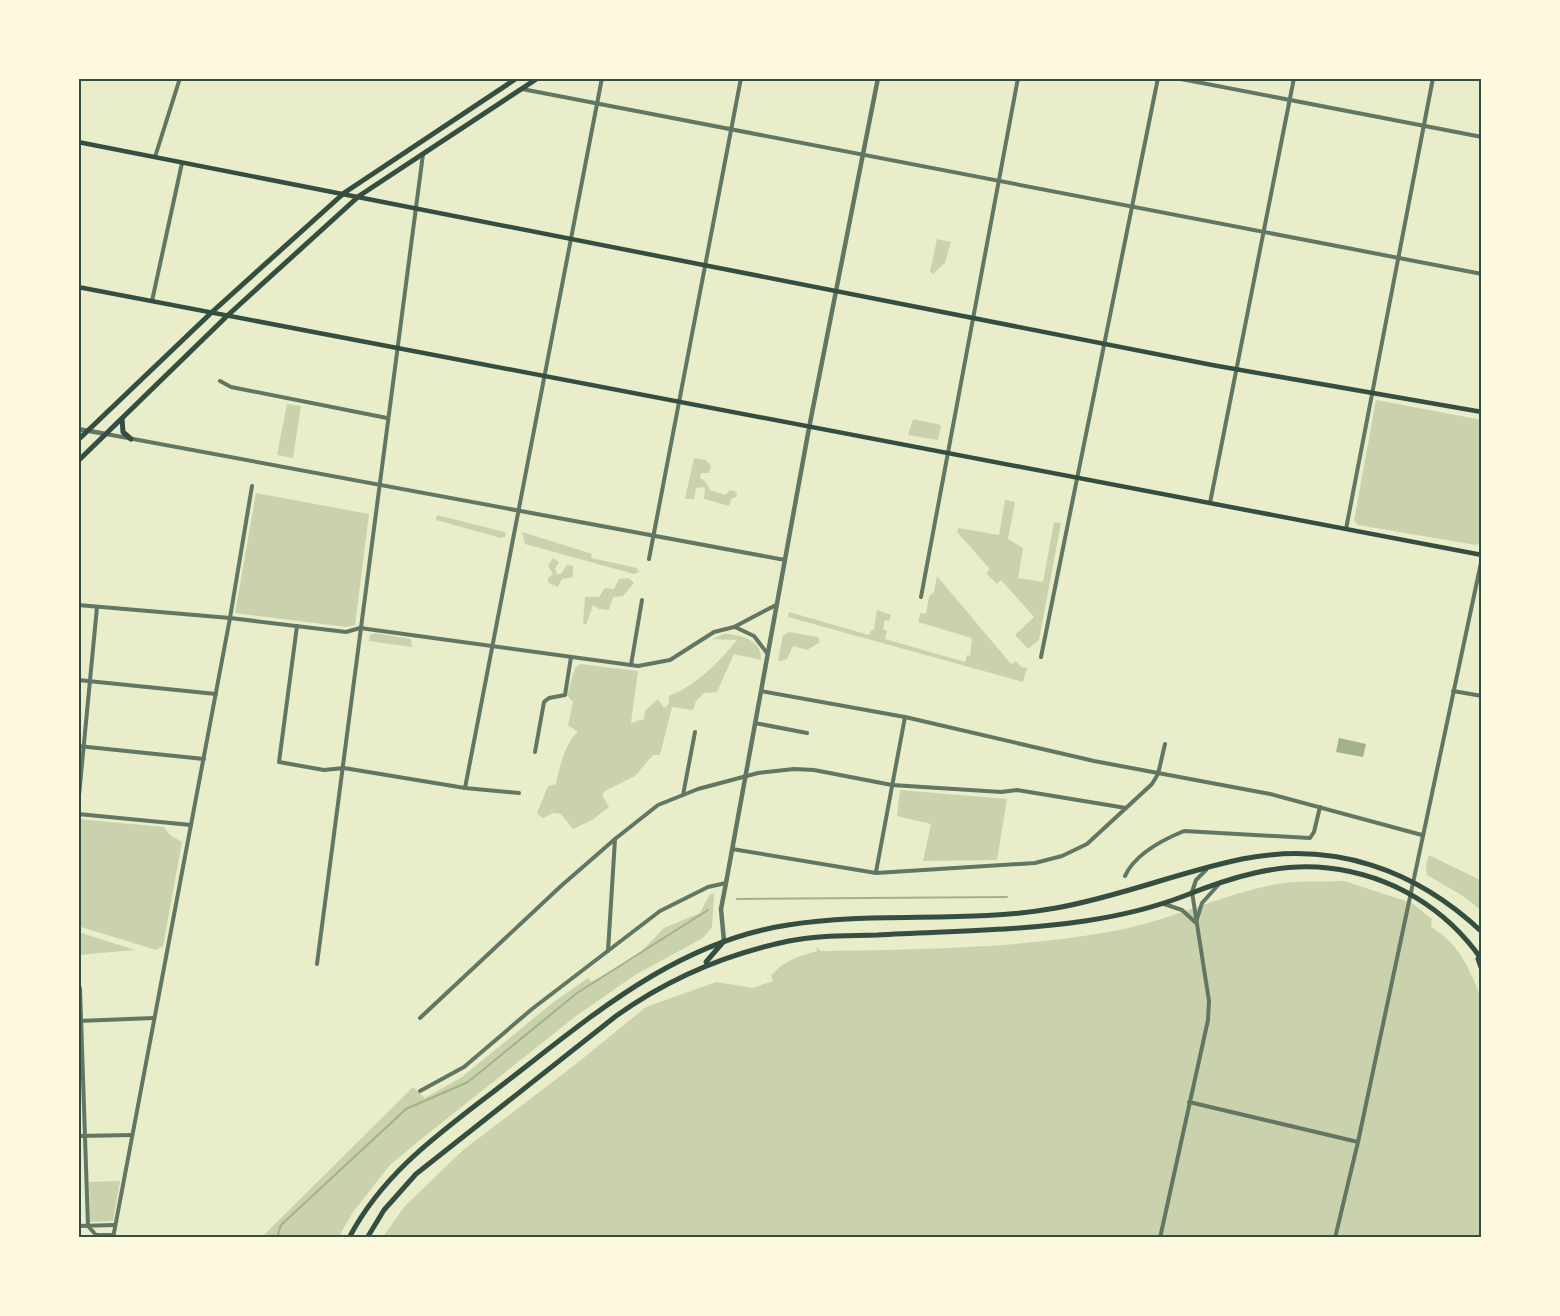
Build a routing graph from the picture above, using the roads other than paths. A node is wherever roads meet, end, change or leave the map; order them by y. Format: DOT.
graph roads {
  1 [pos="180,78"];
  2 [pos="517,78"];
  3 [pos="538,78"];
  4 [pos="602,78"];
  5 [pos="741,78"];
  6 [pos="878,78"];
  7 [pos="1018,78"];
  8 [pos="1158,78"];
  9 [pos="1176,78"];
  10 [pos="1294,78"];
  11 [pos="1433,78"];
  12 [pos="521,89"];
  13 [pos="1289,100"];
  14 [pos="597,104"];
  15 [pos="1424,126"];
  16 [pos="731,129"];
  17 [pos="1482,137"];
  18 [pos="78,142"];
  19 [pos="423,154"];
  20 [pos="863,155"];
  21 [pos="155,158"];
  22 [pos="182,163"];
  23 [pos="998,181"];
  24 [pos="344,193"];
  25 [pos="359,196"];
  26 [pos="416,207"];
  27 [pos="1132,207"];
  28 [pos="1263,232"];
  29 [pos="571,238"];
  30 [pos="1398,259"];
  31 [pos="706,264"];
  32 [pos="1482,274"];
  33 [pos="78,287"];
  34 [pos="836,290"];
  35 [pos="152,301"];
  36 [pos="210,313"];
  37 [pos="227,316"];
  38 [pos="972,317"];
  39 [pos="1105,344"];
  40 [pos="397,348"];
  41 [pos="1237,369"];
  42 [pos="544,377"];
  43 [pos="220,381"];
  44 [pos="1372,392"];
  45 [pos="679,402"];
  46 [pos="1482,412"];
  47 [pos="387,418"];
  48 [pos="122,419"];
  49 [pos="809,428"];
  50 [pos="78,429"];
  51 [pos="88,431"];
  52 [pos="106,434"];
  53 [pos="131,439"];
  54 [pos="78,440"];
  55 [pos="946,454"];
  56 [pos="78,461"];
  57 [pos="1079,477"];
  58 [pos="378,485"];
  59 [pos="252,486"];
  60 [pos="1210,502"];
  61 [pos="518,511"];
  62 [pos="1346,529"];
  63 [pos="654,535"];
  64 [pos="1482,557"];
  65 [pos="649,559"];
  66 [pos="785,560"];
  67 [pos="921,597"];
  68 [pos="642,600"];
  69 [pos="78,605"];
  70 [pos="776,605"];
  71 [pos="97,607"];
  72 [pos="230,618"];
  73 [pos="297,626"];
  74 [pos="734,627"];
  75 [pos="360,628"];
  76 [pos="491,646"];
  77 [pos="767,653"];
  78 [pos="571,657"];
  79 [pos="1041,657"];
  80 [pos="631,665"];
  81 [pos="78,680"];
  82 [pos="90,681"];
  83 [pos="761,691"];
  84 [pos="1453,691"];
  85 [pos="216,694"];
  86 [pos="1482,696"];
  87 [pos="905,717"];
  88 [pos="755,723"];
  89 [pos="695,732"];
  90 [pos="807,733"];
  91 [pos="1165,744"];
  92 [pos="78,746"];
  93 [pos="84,747"];
  94 [pos="536,752"];
  95 [pos="204,759"];
  96 [pos="344,768"];
  97 [pos="1158,774"];
  98 [pos="746,776"];
  99 [pos="892,785"];
  100 [pos="465,788"];
  101 [pos="519,793"];
  102 [pos="683,795"];
  103 [pos="78,807"];
  104 [pos="1320,807"];
  105 [pos="1126,808"];
  106 [pos="78,814"];
  107 [pos="191,825"];
  108 [pos="1422,835"];
  109 [pos="615,839"];
  110 [pos="732,849"];
  111 [pos="1209,868"];
  112 [pos="876,873"];
  113 [pos="1125,876"];
  114 [pos="1221,882"];
  115 [pos="726,883"];
  116 [pos="1192,892"];
  117 [pos="1154,905"];
  118 [pos="1197,926"];
  119 [pos="1482,932"];
  120 [pos="724,941"];
  121 [pos="1476,951"];
  122 [pos="608,952"];
  123 [pos="1482,960"];
  124 [pos="317,964"];
  125 [pos="694,969"];
  126 [pos="1482,970"];
  127 [pos="80,988"];
  128 [pos="154,1018"];
  129 [pos="420,1018"];
  130 [pos="80,1020"];
  131 [pos="420,1091"];
  132 [pos="1189,1102"];
  133 [pos="132,1135"];
  134 [pos="78,1136"];
  135 [pos="85,1136"];
  136 [pos="1358,1142"];
  137 [pos="115,1225"];
  138 [pos="78,1226"];
  139 [pos="88,1226"];
  140 [pos="113,1237"];
  141 [pos="349,1238"];
  142 [pos="367,1238"];
  143 [pos="1160,1238"];
  144 [pos="1335,1238"];
  1 -- 21 [label="street"];
  2 -- 24 [label="main road"];
  3 -- 12 [label="main road"];
  4 -- 14 [label="street"];
  5 -- 16 [label="street"];
  6 -- 20 [label="street"];
  7 -- 23 [label="street"];
  8 -- 27 [label="street"];
  9 -- 13 [label="street"];
  10 -- 13 [label="street"];
  11 -- 15 [label="street"];
  12 -- 14 [label="street"];
  12 -- 19 [label="main road"];
  13 -- 15 [label="street"];
  13 -- 28 [label="street"];
  14 -- 16 [label="street"];
  14 -- 29 [label="street"];
  15 -- 17 [label="street"];
  15 -- 30 [label="street"];
  16 -- 20 [label="street"];
  16 -- 31 [label="street"];
  18 -- 21 [label="main road"];
  19 -- 25 [label="main road"];
  19 -- 26 [label="street"];
  20 -- 23 [label="street"];
  20 -- 34 [label="street"];
  21 -- 22 [label="main road"];
  22 -- 24 [label="main road"];
  22 -- 35 [label="street"];
  23 -- 27 [label="street"];
  23 -- 38 [label="street"];
  24 -- 25 [label="main road"];
  24 -- 36 [label="main road"];
  25 -- 26 [label="main road"];
  25 -- 37 [label="main road"];
  26 -- 29 [label="main road"];
  26 -- 40 [label="street"];
  27 -- 28 [label="street"];
  27 -- 39 [label="street"];
  28 -- 30 [label="street"];
  28 -- 41 [label="street"];
  29 -- 31 [label="main road"];
  29 -- 42 [label="street"];
  30 -- 32 [label="street"];
  30 -- 44 [label="street"];
  31 -- 34 [label="main road"];
  31 -- 45 [label="street"];
  33 -- 35 [label="main road"];
  34 -- 38 [label="main road"];
  34 -- 49 [label="street"];
  35 -- 36 [label="main road"];
  36 -- 37 [label="main road"];
  36 -- 51 [label="main road"];
  37 -- 40 [label="main road"];
  37 -- 48 [label="main road"];
  38 -- 39 [label="main road"];
  38 -- 55 [label="street"];
  39 -- 41 [label="main road"];
  39 -- 57 [label="street"];
  40 -- 42 [label="main road"];
  40 -- 47 [label="street"];
  41 -- 44 [label="main road"];
  41 -- 60 [label="street"];
  42 -- 45 [label="main road"];
  42 -- 61 [label="street"];
  43 -- 47 [label="street"];
  44 -- 46 [label="main road"];
  44 -- 62 [label="street"];
  45 -- 49 [label="main road"];
  45 -- 63 [label="street"];
  47 -- 58 [label="street"];
  48 -- 52 [label="main road"];
  48 -- 53 [label="main road"];
  49 -- 55 [label="main road"];
  49 -- 66 [label="street"];
  50 -- 51 [label="street"];
  51 -- 52 [label="street"];
  51 -- 54 [label="main road"];
  52 -- 53 [label="street"];
  52 -- 56 [label="main road"];
  53 -- 58 [label="street"];
  55 -- 57 [label="main road"];
  55 -- 67 [label="street"];
  57 -- 60 [label="main road"];
  57 -- 79 [label="street"];
  58 -- 61 [label="street"];
  58 -- 75 [label="street"];
  59 -- 72 [label="street"];
  60 -- 62 [label="main road"];
  61 -- 63 [label="street"];
  61 -- 76 [label="street"];
  62 -- 64 [label="main road"];
  63 -- 65 [label="street"];
  63 -- 66 [label="street"];
  64 -- 84 [label="street"];
  66 -- 70 [label="street"];
  68 -- 80 [label="street"];
  69 -- 71 [label="street"];
  70 -- 74 [label="street"];
  70 -- 77 [label="street"];
  71 -- 72 [label="street"];
  71 -- 82 [label="street"];
  72 -- 73 [label="street"];
  72 -- 85 [label="street"];
  73 -- 75 [label="street"];
  73 -- 96 [label="street"];
  74 -- 77 [label="street"];
  74 -- 80 [label="street"];
  75 -- 76 [label="street"];
  75 -- 96 [label="street"];
  76 -- 78 [label="street"];
  76 -- 100 [label="street"];
  77 -- 83 [label="street"];
  78 -- 80 [label="street"];
  78 -- 94 [label="street"];
  81 -- 82 [label="street"];
  82 -- 85 [label="street"];
  82 -- 93 [label="street"];
  83 -- 87 [label="street"];
  83 -- 88 [label="street"];
  84 -- 86 [label="street"];
  84 -- 108 [label="street"];
  85 -- 95 [label="street"];
  87 -- 97 [label="street"];
  87 -- 99 [label="street"];
  88 -- 90 [label="street"];
  88 -- 98 [label="street"];
  89 -- 102 [label="street"];
  91 -- 97 [label="street"];
  92 -- 93 [label="street"];
  93 -- 95 [label="street"];
  93 -- 103 [label="street"];
  95 -- 107 [label="street"];
  96 -- 100 [label="street"];
  96 -- 124 [label="street"];
  97 -- 104 [label="street"];
  97 -- 105 [label="street"];
  98 -- 99 [label="street"];
  98 -- 102 [label="street"];
  98 -- 110 [label="street"];
  99 -- 105 [label="street"];
  99 -- 112 [label="street"];
  100 -- 101 [label="street"];
  102 -- 109 [label="street"];
  104 -- 108 [label="street"];
  104 -- 113 [label="street"];
  105 -- 112 [label="street"];
  106 -- 107 [label="street"];
  107 -- 128 [label="street"];
  108 -- 136 [label="street"];
  109 -- 122 [label="street"];
  109 -- 129 [label="street"];
  110 -- 112 [label="street"];
  110 -- 115 [label="street"];
  111 -- 116 [label="street"];
  111 -- 119 [label="main road"];
  111 -- 120 [label="main road"];
  114 -- 116 [label="main road"];
  114 -- 118 [label="street"];
  114 -- 121 [label="main road"];
  115 -- 120 [label="street"];
  115 -- 122 [label="street"];
  116 -- 117 [label="main road"];
  116 -- 118 [label="street"];
  117 -- 118 [label="street"];
  117 -- 125 [label="main road"];
  118 -- 132 [label="street"];
  120 -- 125 [label="main road"];
  120 -- 141 [label="main road"];
  121 -- 123 [label="main road"];
  121 -- 126 [label="main road"];
  122 -- 131 [label="street"];
  125 -- 142 [label="main road"];
  127 -- 130 [label="street"];
  128 -- 130 [label="street"];
  128 -- 133 [label="street"];
  130 -- 135 [label="street"];
  132 -- 136 [label="street"];
  132 -- 143 [label="street"];
  133 -- 135 [label="street"];
  133 -- 137 [label="street"];
  134 -- 135 [label="street"];
  135 -- 139 [label="street"];
  136 -- 144 [label="street"];
  137 -- 139 [label="street"];
  137 -- 140 [label="street"];
  138 -- 139 [label="street"];
  139 -- 140 [label="street"];
}
